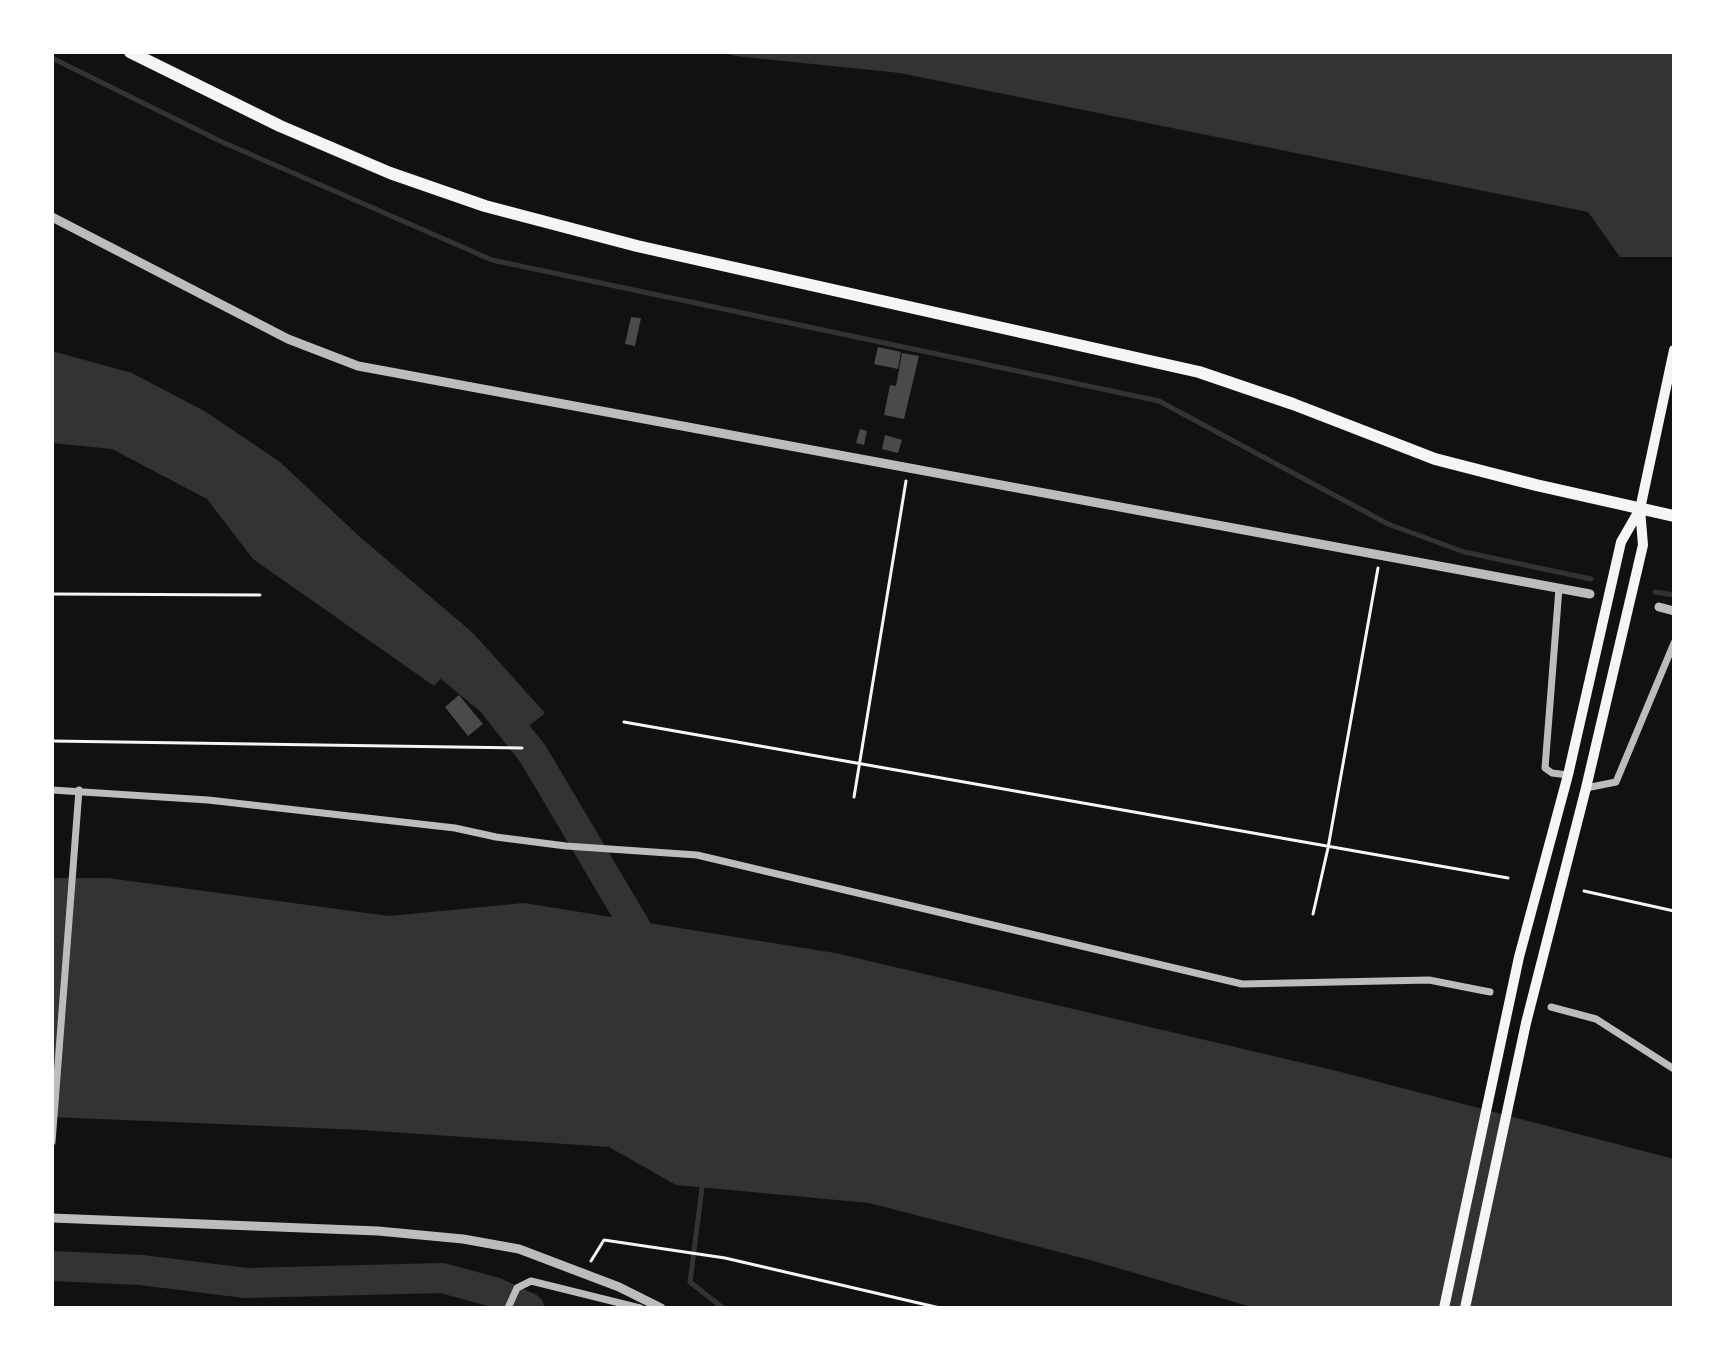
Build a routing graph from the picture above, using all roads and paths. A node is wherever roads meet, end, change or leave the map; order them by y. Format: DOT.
graph roads {
  1 [pos="130,52"];
  2 [pos="52,217"];
  3 [pos="1674,350"];
  4 [pos="908,468"];
  5 [pos="1640,509"];
  6 [pos="1674,516"];
  7 [pos="1381,554"];
  8 [pos="1559,588"];
  9 [pos="52,594"];
  10 [pos="1590,594"];
  11 [pos="260,595"];
  12 [pos="1659,607"];
  13 [pos="1674,611"];
  14 [pos="1674,643"];
  15 [pos="624,722"];
  16 [pos="52,741"];
  17 [pos="522,748"];
  18 [pos="858,765"];
  19 [pos="1568,775"];
  20 [pos="1586,788"];
  21 [pos="52,790"];
  22 [pos="79,790"];
  23 [pos="854,797"];
  24 [pos="1328,848"];
  25 [pos="1508,878"];
  26 [pos="1584,891"];
  27 [pos="1674,911"];
  28 [pos="1313,914"];
  29 [pos="1490,992"];
  30 [pos="1551,1007"];
  31 [pos="1674,1069"];
  32 [pos="52,1142"];
  33 [pos="52,1218"];
  34 [pos="585,1274"];
  35 [pos="508,1308"];
  36 [pos="640,1308"];
  37 [pos="661,1308"];
  38 [pos="940,1308"];
  39 [pos="1444,1308"];
  40 [pos="1465,1308"];
  1 -- 5 [label="main road"];
  2 -- 4 [label="street"];
  3 -- 5 [label="main road"];
  4 -- 7 [label="street"];
  4 -- 18 [label="path"];
  5 -- 6 [label="main road"];
  5 -- 19 [label="main road"];
  5 -- 20 [label="main road"];
  7 -- 8 [label="street"];
  7 -- 24 [label="path"];
  8 -- 10 [label="street"];
  8 -- 19 [label="street"];
  9 -- 11 [label="path"];
  12 -- 13 [label="street"];
  14 -- 20 [label="street"];
  15 -- 18 [label="path"];
  16 -- 17 [label="path"];
  18 -- 23 [label="path"];
  18 -- 24 [label="path"];
  19 -- 39 [label="main road"];
  20 -- 40 [label="main road"];
  21 -- 22 [label="street"];
  22 -- 29 [label="street"];
  22 -- 32 [label="street"];
  24 -- 25 [label="path"];
  24 -- 28 [label="path"];
  26 -- 27 [label="path"];
  30 -- 31 [label="street"];
  33 -- 34 [label="street"];
  34 -- 37 [label="street"];
  34 -- 38 [label="path"];
  35 -- 36 [label="street"];
}
